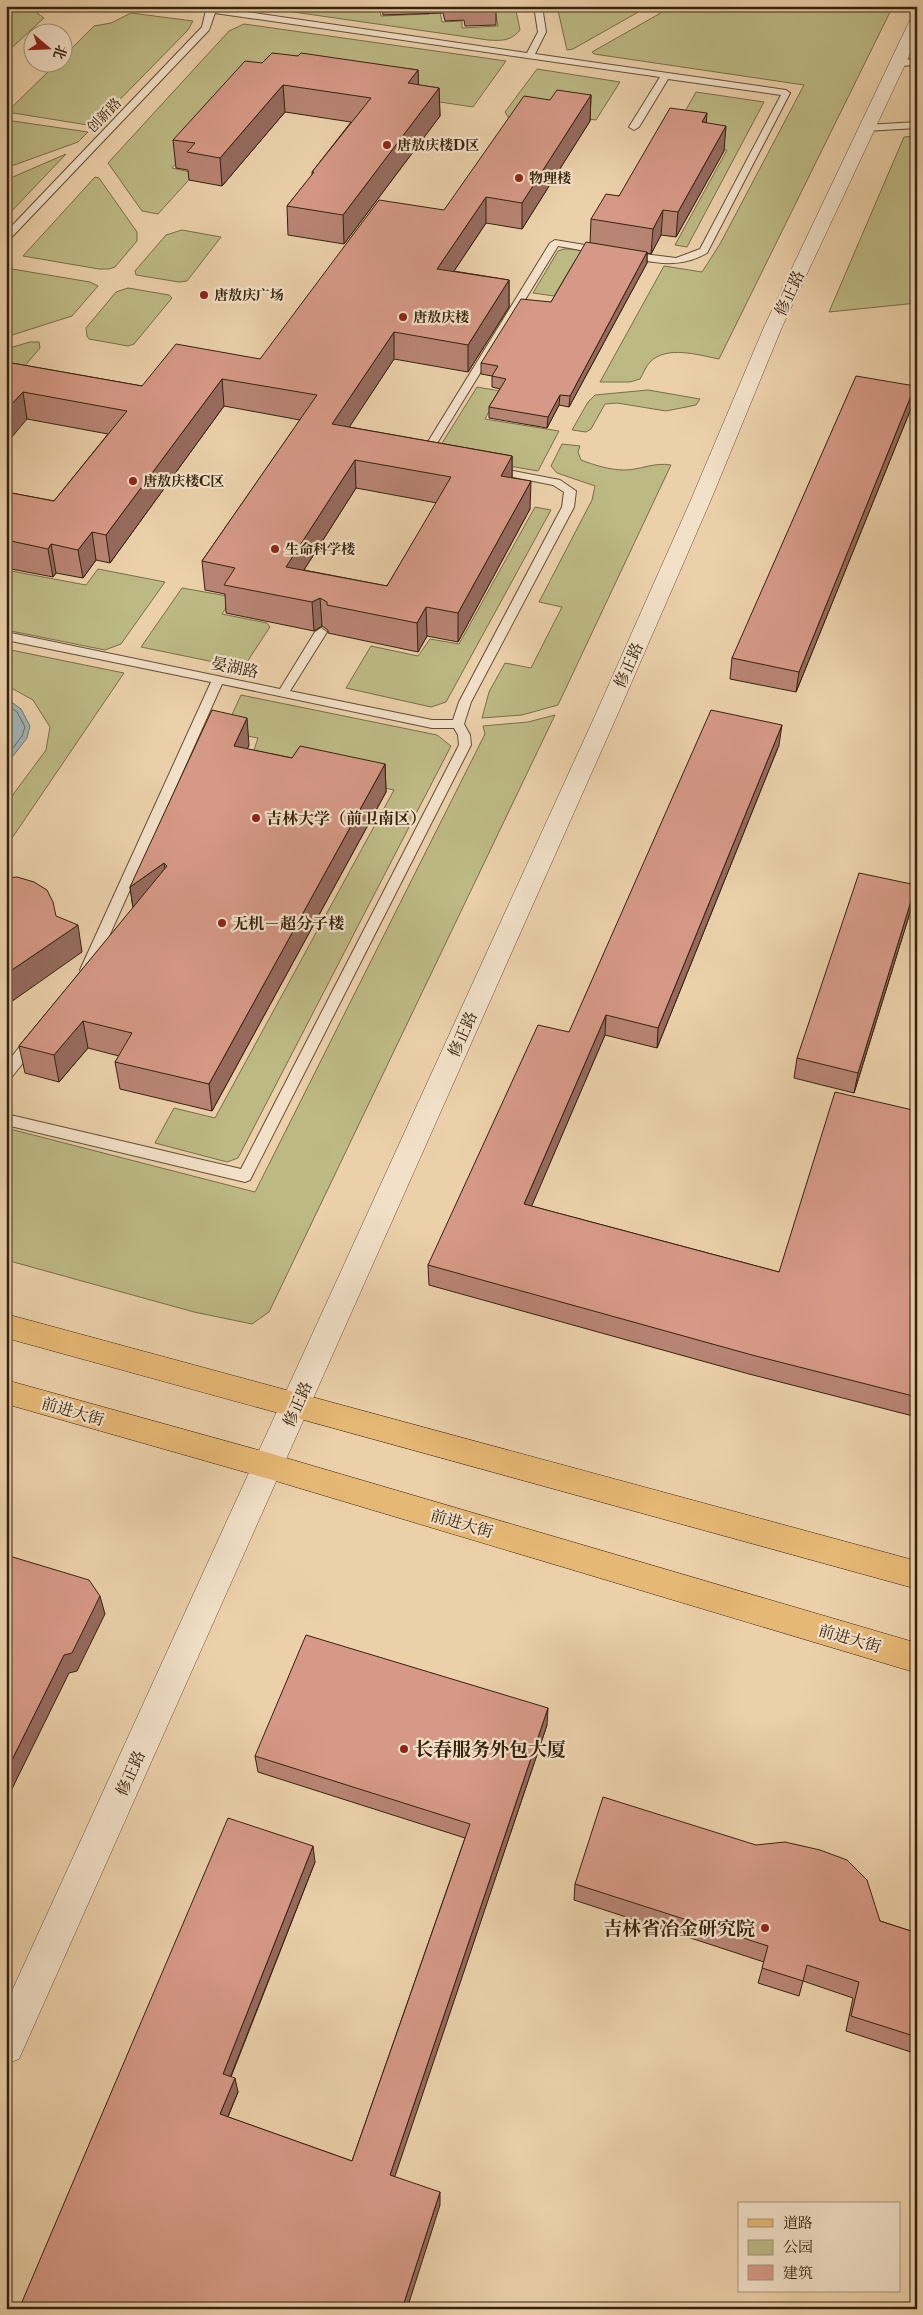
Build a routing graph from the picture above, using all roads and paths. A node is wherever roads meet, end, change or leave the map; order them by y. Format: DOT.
graph roads {
  1 [pos="538,6"];
  2 [pos="211,8"];
  3 [pos="917,22"];
  4 [pos="530,56"];
  5 [pos="907,62"];
  6 [pos="666,75"];
  7 [pos="917,125"];
  8 [pos="634,128"];
  9 [pos="866,128"];
  10 [pos="6,238"];
  11 [pos="431,459"];
  12 [pos="479,468"];
  13 [pos="321,632"];
  14 [pos="6,636"];
  15 [pos="218,680"];
  16 [pos="283,693"];
  17 [pos="458,724"];
  18 [pos="82,980"];
  19 [pos="41,1030"];
  20 [pos="6,1074"];
  21 [pos="6,1119"];
  22 [pos="6,1326"];
  23 [pos="6,1392"];
  24 [pos="296,1406"];
  25 [pos="269,1466"];
  26 [pos="917,1575"];
  27 [pos="917,1658"];
  28 [pos="6,2046"];
  1 -- 4 [label="lane"];
  2 -- 4 [label="lane"];
  2 -- 10 [label="lane, 创新路"];
  3 -- 5 [label="street, 修正路"];
  4 -- 6 [label="lane"];
  5 -- 9 [label="street, 修正路"];
  6 -- 8 [label="lane"];
  6 -- 11 [label="lane"];
  7 -- 9 [label="lane"];
  9 -- 24 [label="street, 修正路"];
  12 -- 17 [label="lane"];
  13 -- 16 [label="lane"];
  14 -- 15 [label="lane, 晏湖路"];
  15 -- 16 [label="lane, 晏湖路"];
  15 -- 18 [label="lane"];
  16 -- 17 [label="lane, 晏湖路"];
  17 -- 21 [label="lane"];
  19 -- 20 [label="lane"];
  22 -- 24 [label="main road"];
  23 -- 25 [label="main road, 前进大街"];
  24 -- 25 [label="street, 修正路"];
  24 -- 26 [label="main road"];
  25 -- 27 [label="main road, 前进大街"];
  25 -- 28 [label="street, 修正路"];
}
